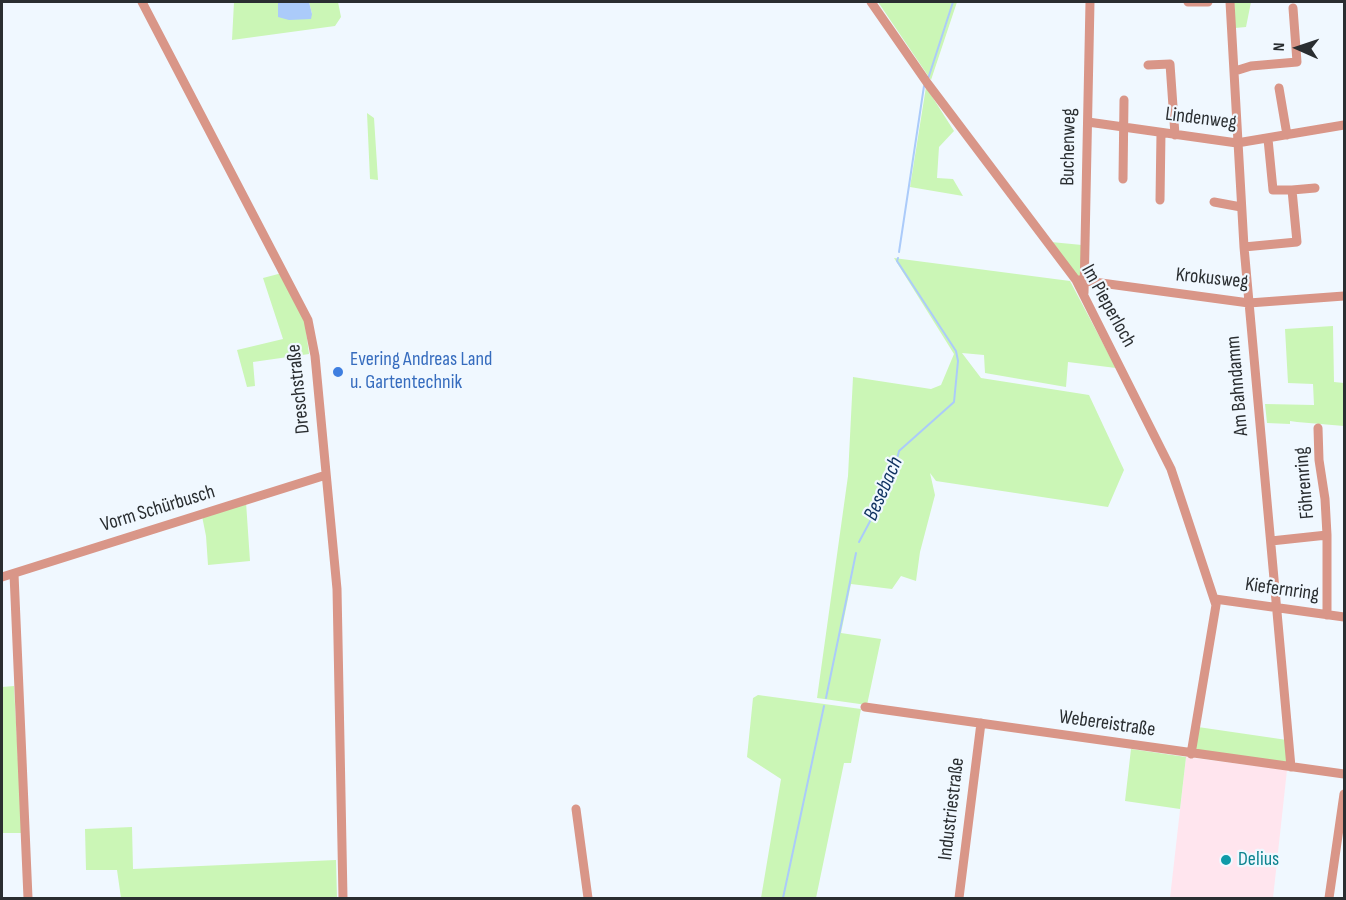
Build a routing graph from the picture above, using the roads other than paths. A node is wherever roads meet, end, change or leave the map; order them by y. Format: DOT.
graph roads {
  1 [pos="142,2"];
  2 [pos="872,2"];
  3 [pos="1090,2"];
  4 [pos="1188,2"];
  5 [pos="1208,2"];
  6 [pos="1230,2"];
  7 [pos="1293,8"];
  8 [pos="1148,65"];
  9 [pos="1235,70"];
  10 [pos="1279,88"];
  11 [pos="1124,100"];
  12 [pos="1088,122"];
  13 [pos="1344,125"];
  14 [pos="1124,127"];
  15 [pos="1161,132"];
  16 [pos="1175,135"];
  17 [pos="1287,135"];
  18 [pos="1268,139"];
  19 [pos="1237,143"];
  20 [pos="1123,179"];
  21 [pos="1315,188"];
  22 [pos="1292,189"];
  23 [pos="1160,200"];
  24 [pos="1214,202"];
  25 [pos="1241,207"];
  26 [pos="1244,247"];
  27 [pos="1080,281"];
  28 [pos="1084,294"];
  29 [pos="1344,296"];
  30 [pos="1249,303"];
  31 [pos="1318,428"];
  32 [pos="326,475"];
  33 [pos="1327,535"];
  34 [pos="1271,541"];
  35 [pos="14,574"];
  36 [pos="2,578"];
  37 [pos="1215,599"];
  38 [pos="1278,608"];
  39 [pos="1327,615"];
  40 [pos="1344,617"];
  41 [pos="865,707"];
  42 [pos="981,723"];
  43 [pos="1191,754"];
  44 [pos="1291,767"];
  45 [pos="1344,774"];
  46 [pos="1344,794"];
  47 [pos="576,809"];
  48 [pos="1343,820"];
  49 [pos="28,898"];
  50 [pos="343,898"];
  51 [pos="588,898"];
  52 [pos="959,898"];
  53 [pos="1329,898"];
  1 -- 32 [label="street, Dreschstraße"];
  2 -- 27 [label="street, Im Pieperloch"];
  3 -- 12 [label="street, Buchenweg"];
  4 -- 5 [label="street"];
  6 -- 9 [label="street, Am Bahndamm"];
  7 -- 9 [label="street"];
  8 -- 16 [label="street"];
  9 -- 19 [label="street, Am Bahndamm"];
  10 -- 17 [label="street"];
  11 -- 14 [label="street"];
  12 -- 14 [label="street, Lindenweg"];
  12 -- 27 [label="street, Buchenweg"];
  13 -- 17 [label="street, Lindenweg"];
  14 -- 15 [label="street, Lindenweg"];
  14 -- 20 [label="street"];
  15 -- 16 [label="street, Lindenweg"];
  15 -- 23 [label="street"];
  16 -- 19 [label="street, Lindenweg"];
  17 -- 18 [label="street, Lindenweg"];
  18 -- 19 [label="street, Lindenweg"];
  18 -- 22 [label="street"];
  19 -- 25 [label="street, Am Bahndamm"];
  21 -- 22 [label="street"];
  22 -- 26 [label="street"];
  24 -- 25 [label="street"];
  25 -- 26 [label="street, Am Bahndamm"];
  26 -- 30 [label="street, Am Bahndamm"];
  27 -- 28 [label="street, Buchenweg"];
  27 -- 30 [label="street, Krokusweg"];
  28 -- 37 [label="street, Im Pieperloch"];
  29 -- 30 [label="street, Krokusweg"];
  30 -- 34 [label="street, Am Bahndamm"];
  31 -- 33 [label="street, Föhrenring"];
  32 -- 35 [label="street, Vorm Schürbusch"];
  32 -- 50 [label="street, Dreschstraße"];
  33 -- 34 [label="street, Föhrenring"];
  33 -- 39 [label="street, Föhrenring"];
  34 -- 38 [label="street, Am Bahndamm"];
  35 -- 36 [label="street, Vorm Schürbusch"];
  35 -- 49 [label="street"];
  37 -- 38 [label="street, Kiefernring"];
  37 -- 43 [label="street, Im Pieperloch"];
  38 -- 39 [label="street, Kiefernring"];
  38 -- 44 [label="street, Am Bahndamm"];
  39 -- 40 [label="street, Kiefernring"];
  41 -- 42 [label="street, Webereistraße"];
  42 -- 43 [label="street, Webereistraße"];
  42 -- 52 [label="street, Industriestraße"];
  43 -- 44 [label="street, Webereistraße"];
  44 -- 45 [label="street, Webereistraße"];
  46 -- 48 [label="street"];
  47 -- 51 [label="street"];
  48 -- 53 [label="street"];
}
